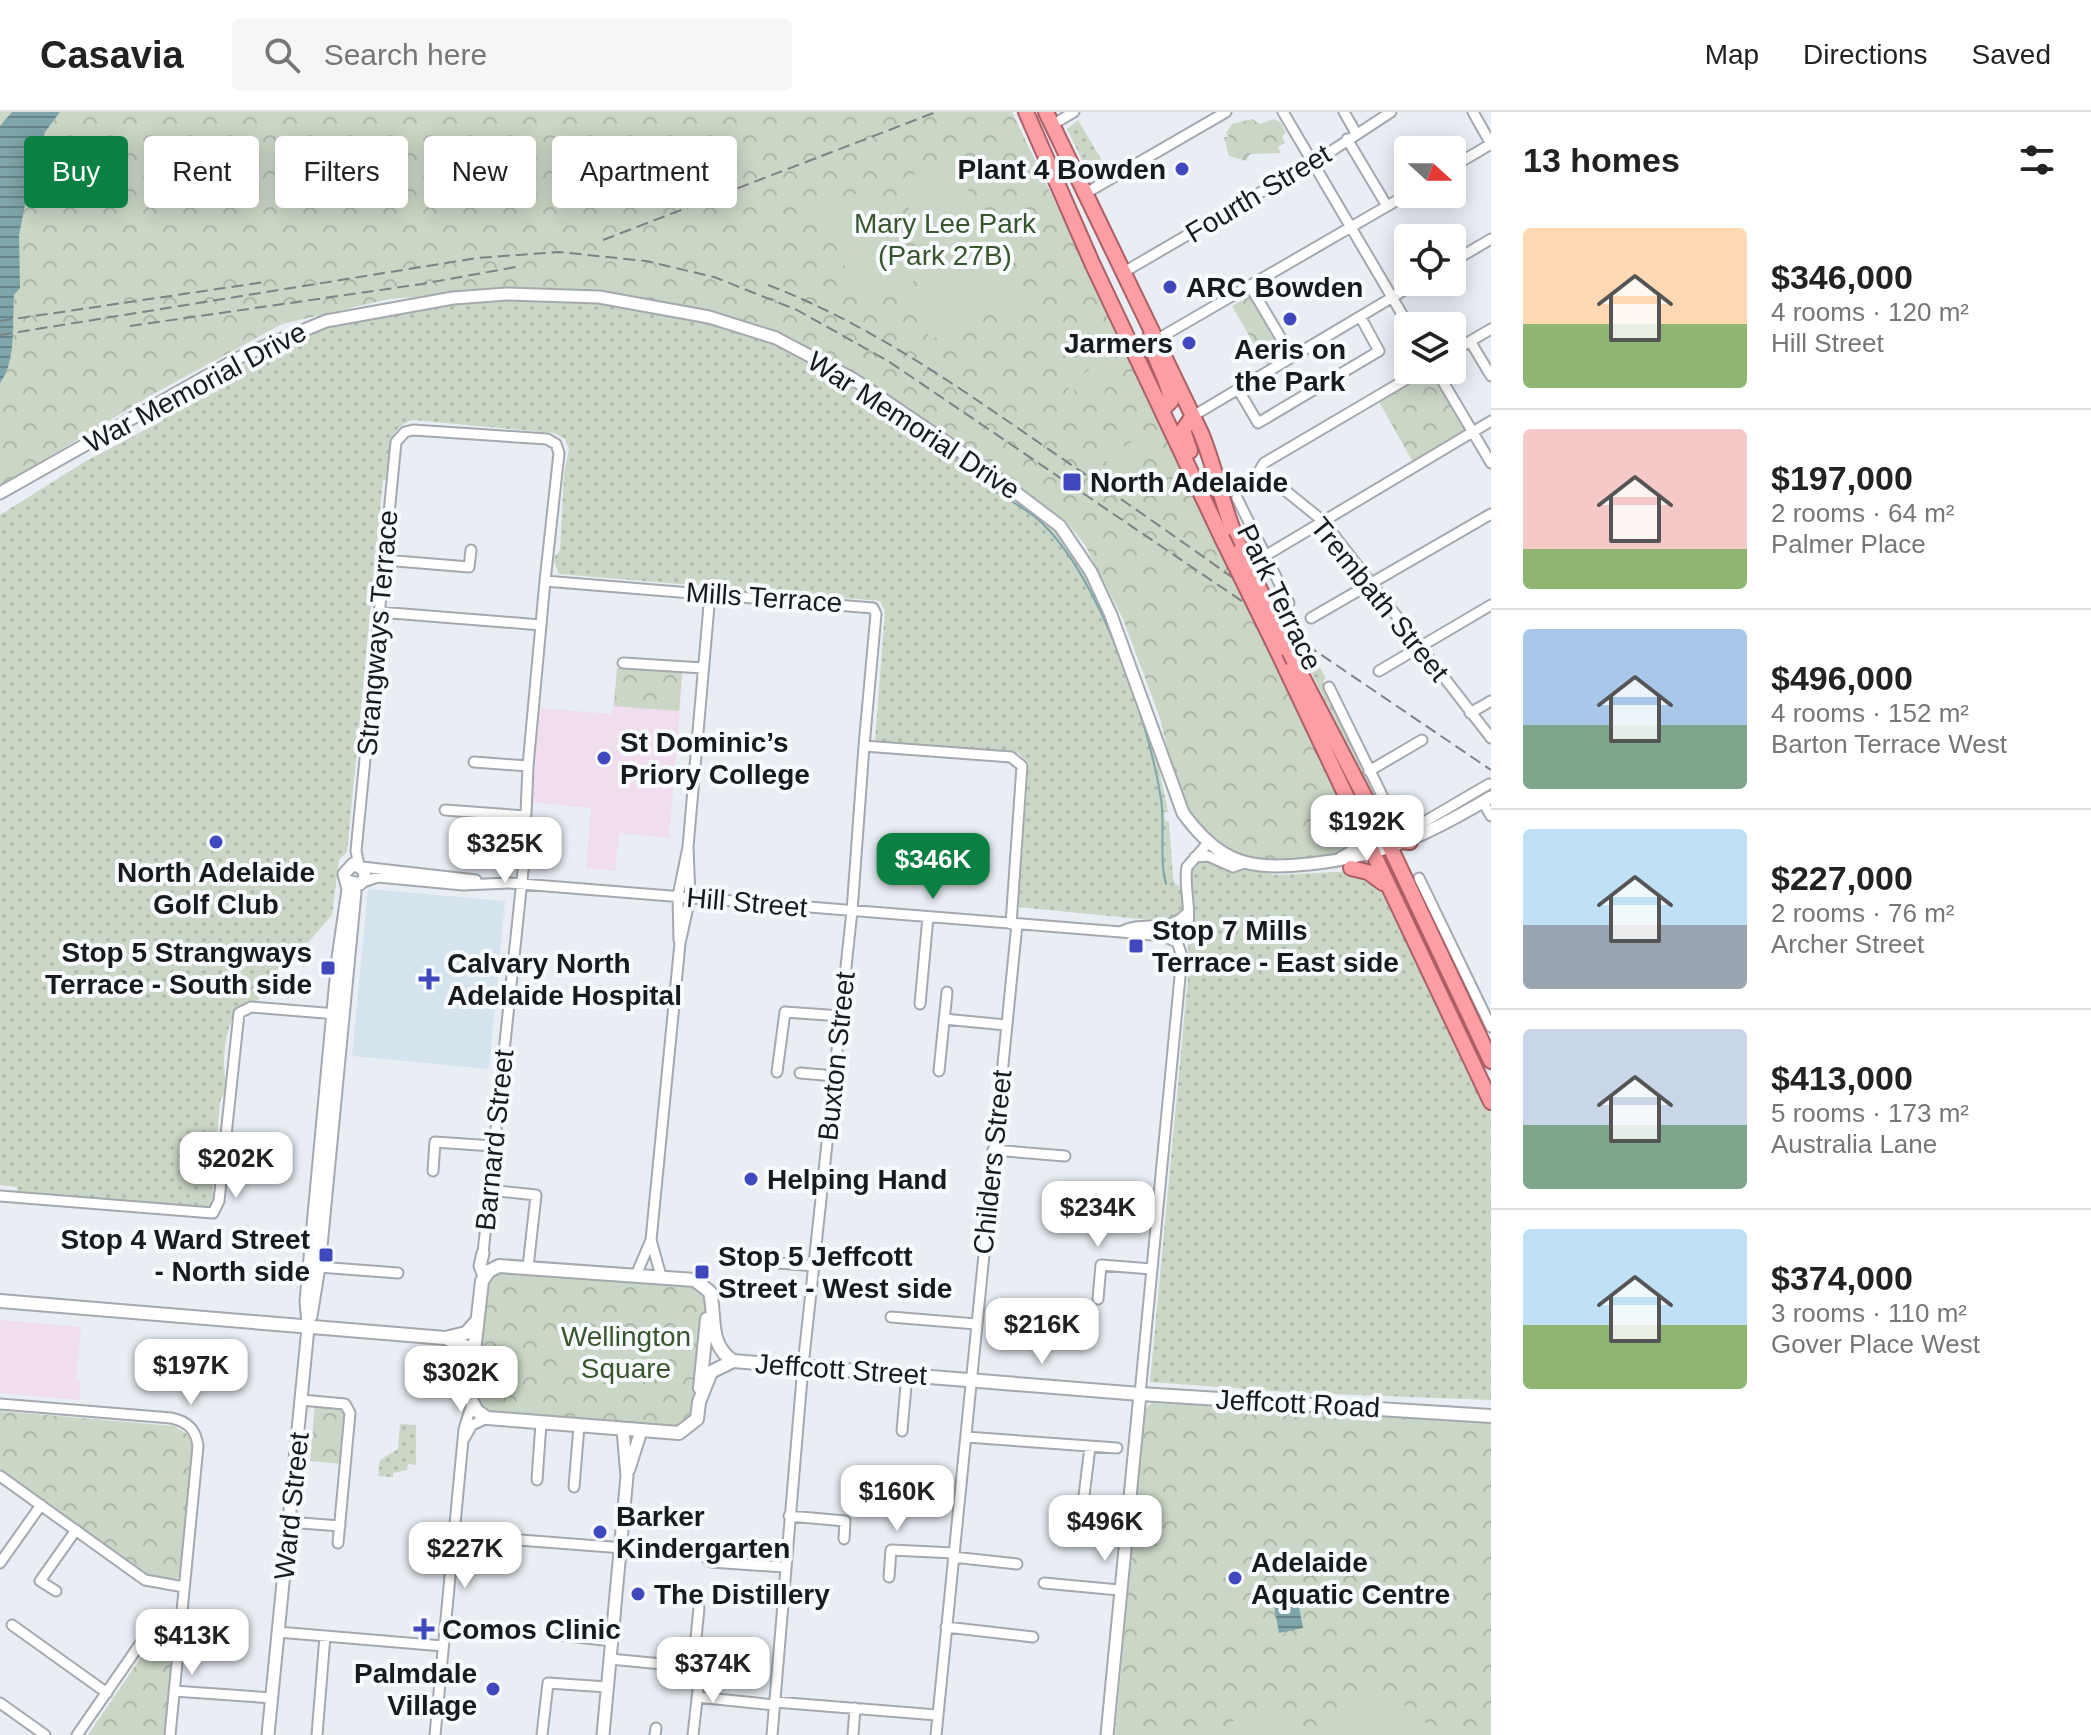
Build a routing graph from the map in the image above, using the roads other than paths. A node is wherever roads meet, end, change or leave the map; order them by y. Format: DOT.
graph roads {
  1 [pos="1017,112"];
  2 [pos="1026,112"];
  3 [pos="1074,112"];
  4 [pos="1226,112"];
  5 [pos="1286,112"];
  6 [pos="1344,112"];
  7 [pos="1391,112"];
  8 [pos="1473,112"];
  9 [pos="1049,118"];
  10 [pos="1352,136"];
  11 [pos="1491,144"];
  12 [pos="1466,159"];
  13 [pos="1314,161"];
  14 [pos="1086,193"];
  15 [pos="1394,202"];
  16 [pos="1387,206"];
  17 [pos="1352,227"];
  18 [pos="1491,239"];
  19 [pos="1466,254"];
  20 [pos="1092,263"];
  21 [pos="1124,272"];
  22 [pos="1100,280"];
  23 [pos="1250,286"];
  24 [pos="1394,291"];
  25 [pos="1390,293"];
  26 [pos="1401,312"];
  27 [pos="1361,318"];
  28 [pos="1147,321"];
  29 [pos="1491,329"];
  30 [pos="1156,340"];
  31 [pos="1470,341"];
  32 [pos="1466,343"];
  33 [pos="1292,357"];
  34 [pos="1491,376"];
  35 [pos="1398,384"];
  36 [pos="1444,384"];
  37 [pos="1238,389"];
  38 [pos="1162,410"];
  39 [pos="1198,412"];
  40 [pos="1491,421"];
  41 [pos="1473,432"];
  42 [pos="1491,463"];
  43 [pos="0,493"];
  44 [pos="1237,498"];
  45 [pos="1491,514"];
  46 [pos="1323,521"];
  47 [pos="1216,522"];
  48 [pos="471,550"];
  49 [pos="1265,556"];
  50 [pos="384,560"];
  51 [pos="545,581"];
  52 [pos="1370,584"];
  53 [pos="710,594"];
  54 [pos="1289,603"];
  55 [pos="1491,605"];
  56 [pos="379,612"];
  57 [pos="1311,618"];
  58 [pos="541,625"];
  59 [pos="1419,647"];
  60 [pos="623,663"];
  61 [pos="703,668"];
  62 [pos="1379,671"];
  63 [pos="1329,687"];
  64 [pos="1491,701"];
  65 [pos="1470,713"];
  66 [pos="1491,738"];
  67 [pos="1422,740"];
  68 [pos="864,746"];
  69 [pos="474,762"];
  70 [pos="528,766"];
  71 [pos="1369,771"];
  72 [pos="1489,784"];
  73 [pos="1487,800"];
  74 [pos="445,810"];
  75 [pos="1456,814"];
  76 [pos="525,816"];
  77 [pos="1491,816"];
  78 [pos="1361,826"];
  79 [pos="1383,832"];
  80 [pos="1409,840"];
  81 [pos="1208,843"];
  82 [pos="688,847"];
  83 [pos="1392,852"];
  84 [pos="1195,857"];
  85 [pos="1375,859"];
  86 [pos="1329,862"];
  87 [pos="1244,863"];
  88 [pos="357,866"];
  89 [pos="1351,868"];
  90 [pos="1276,869"];
  91 [pos="1402,872"];
  92 [pos="1419,878"];
  93 [pos="346,881"];
  94 [pos="483,882"];
  95 [pos="362,883"];
  96 [pos="519,884"];
  97 [pos="1386,887"];
  98 [pos="678,896"];
  99 [pos="690,898"];
  100 [pos="852,911"];
  101 [pos="1187,913"];
  102 [pos="928,917"];
  103 [pos="1014,924"];
  104 [pos="1121,932"];
  105 [pos="1177,942"];
  106 [pos="680,943"];
  107 [pos="947,992"];
  108 [pos="920,1004"];
  109 [pos="338,1014"];
  110 [pos="841,1016"];
  111 [pos="944,1019"];
  112 [pos="1006,1025"];
  113 [pos="1491,1027"];
  114 [pos="1491,1061"];
  115 [pos="939,1071"];
  116 [pos="777,1072"];
  117 [pos="800,1073"];
  118 [pos="835,1076"];
  119 [pos="1491,1102"];
  120 [pos="493,1146"];
  121 [pos="993,1150"];
  122 [pos="1065,1156"];
  123 [pos="433,1171"];
  124 [pos="489,1190"];
  125 [pos="0,1196"];
  126 [pos="651,1240"];
  127 [pos="483,1253"];
  128 [pos="767,1262"];
  129 [pos="814,1266"];
  130 [pos="319,1267"];
  131 [pos="494,1267"];
  132 [pos="528,1267"];
  133 [pos="1152,1269"];
  134 [pos="398,1273"];
  135 [pos="636,1275"];
  136 [pos="484,1276"];
  137 [pos="661,1276"];
  138 [pos="710,1292"];
  139 [pos="1098,1299"];
  140 [pos="0,1301"];
  141 [pos="891,1317"];
  142 [pos="477,1321"];
  143 [pos="976,1324"];
  144 [pos="308,1326"];
  145 [pos="445,1338"];
  146 [pos="473,1361"];
  147 [pos="733,1361"];
  148 [pos="803,1366"];
  149 [pos="907,1374"];
  150 [pos="971,1379"];
  151 [pos="1140,1394"];
  152 [pos="301,1400"];
  153 [pos="699,1402"];
  154 [pos="0,1404"];
  155 [pos="472,1404"];
  156 [pos="1491,1409"];
  157 [pos="1456,1412"];
  158 [pos="1491,1416"];
  159 [pos="487,1418"];
  160 [pos="541,1423"];
  161 [pos="579,1426"];
  162 [pos="623,1430"];
  163 [pos="641,1431"];
  164 [pos="902,1431"];
  165 [pos="966,1437"];
  166 [pos="462,1442"];
  167 [pos="1090,1447"];
  168 [pos="1117,1448"];
  169 [pos="0,1476"];
  170 [pos="627,1476"];
  171 [pos="537,1480"];
  172 [pos="574,1487"];
  173 [pos="41,1505"];
  174 [pos="1082,1512"];
  175 [pos="789,1516"];
  176 [pos="289,1522"];
  177 [pos="340,1526"];
  178 [pos="76,1530"];
  179 [pos="454,1535"];
  180 [pos="844,1539"];
  181 [pos="338,1543"];
  182 [pos="620,1548"];
  183 [pos="953,1555"];
  184 [pos="0,1563"];
  185 [pos="1017,1564"];
  186 [pos="784,1567"];
  187 [pos="889,1577"];
  188 [pos="1044,1583"];
  189 [pos="184,1587"];
  190 [pos="1119,1590"];
  191 [pos="56,1591"];
  192 [pos="699,1608"];
  193 [pos="181,1617"];
  194 [pos="12,1625"];
  195 [pos="946,1627"];
  196 [pos="278,1632"];
  197 [pos="560,1635"];
  198 [pos="325,1636"];
  199 [pos="1033,1637"];
  200 [pos="612,1641"];
  201 [pos="443,1646"];
  202 [pos="610,1659"];
  203 [pos="700,1672"];
  204 [pos="607,1687"];
  205 [pos="174,1691"];
  206 [pos="107,1693"];
  207 [pos="697,1697"];
  208 [pos="272,1698"];
  209 [pos="0,1703"];
  210 [pos="775,1704"];
  211 [pos="855,1708"];
  212 [pos="937,1715"];
  213 [pos="682,1734"];
  214 [pos="45,1735"];
  215 [pos="77,1735"];
  216 [pos="170,1735"];
  217 [pos="268,1735"];
  218 [pos="317,1735"];
  219 [pos="435,1735"];
  220 [pos="542,1735"];
  221 [pos="603,1735"];
  222 [pos="693,1735"];
  223 [pos="700,1735"];
  224 [pos="772,1735"];
  225 [pos="853,1735"];
  226 [pos="936,1735"];
  227 [pos="1107,1735"];
  1 -- 20 [label="highway"];
  2 -- 20 [label="highway, Park Terrace"];
  3 -- 9 [label="street"];
  4 -- 14 [label="street"];
  5 -- 13 [label="street"];
  6 -- 10 [label="street"];
  7 -- 10 [label="street, Fourth Street"];
  8 -- 11 [label="street"];
  9 -- 14 [label="highway, Park Terrace"];
  10 -- 13 [label="street, Fourth Street"];
  10 -- 16 [label="street"];
  11 -- 12 [label="street"];
  13 -- 17 [label="street"];
  13 -- 21 [label="street, Fourth Street"];
  14 -- 21 [label="highway, Park Terrace"];
  14 -- 22 [label="highway"];
  15 -- 16 [label="street"];
  16 -- 17 [label="street"];
  17 -- 23 [label="street"];
  17 -- 25 [label="street"];
  18 -- 19 [label="street"];
  20 -- 22 [label="highway, Park Terrace"];
  21 -- 28 [label="highway, Park Terrace"];
  22 -- 38 [label="highway, Park Terrace"];
  23 -- 30 [label="street"];
  23 -- 33 [label="street"];
  24 -- 25 [label="street"];
  25 -- 26 [label="street"];
  25 -- 27 [label="street"];
  27 -- 33 [label="street"];
  27 -- 37 [label="street"];
  28 -- 30 [label="highway, Park Terrace"];
  28 -- 38 [label="highway"];
  29 -- 31 [label="street"];
  30 -- 39 [label="highway, Park Terrace"];
  31 -- 32 [label="street"];
  31 -- 34 [label="street"];
  33 -- 37 [label="street"];
  35 -- 46 [label="street, Trembath Street"];
  36 -- 41 [label="street"];
  37 -- 39 [label="street"];
  38 -- 47 [label="highway, Park Terrace"];
  39 -- 47 [label="highway"];
  39 -- 79 [label="highway, Park Terrace, bridge"];
  40 -- 41 [label="street"];
  41 -- 42 [label="street"];
  41 -- 46 [label="street"];
  43 -- 81 [label="street, War Memorial Drive"];
  44 -- 49 [label="street, Park Terrace"];
  45 -- 52 [label="street"];
  46 -- 49 [label="street"];
  46 -- 52 [label="street, Trembath Street"];
  47 -- 78 [label="highway, Park Terrace, bridge"];
  48 -- 50 [label="street"];
  49 -- 54 [label="street, Park Terrace"];
  50 -- 51 [label="street, Strangways Terrace"];
  50 -- 56 [label="street, Strangways Terrace"];
  51 -- 53 [label="street, Mills Terrace"];
  51 -- 58 [label="street, Barnard Street"];
  52 -- 57 [label="street"];
  52 -- 59 [label="street, Trembath Street"];
  53 -- 61 [label="street"];
  53 -- 68 [label="street, Mills Terrace"];
  55 -- 59 [label="street"];
  56 -- 58 [label="street"];
  56 -- 88 [label="street, Strangways Terrace"];
  58 -- 70 [label="street, Barnard Street"];
  59 -- 62 [label="street"];
  59 -- 65 [label="street, Trembath Street"];
  60 -- 61 [label="street"];
  61 -- 82 [label="street"];
  63 -- 71 [label="street, Park Terrace"];
  64 -- 65 [label="street"];
  65 -- 66 [label="street, Trembath Street"];
  67 -- 71 [label="street"];
  68 -- 100 [label="street, Buxton Street"];
  68 -- 103 [label="street"];
  69 -- 70 [label="street"];
  70 -- 76 [label="street, Barnard Street"];
  71 -- 80 [label="street, Park Terrace"];
  72 -- 75 [label="street"];
  73 -- 75 [label="street"];
  73 -- 77 [label="street"];
  74 -- 76 [label="street"];
  75 -- 80 [label="street"];
  76 -- 96 [label="street, Barnard Street"];
  78 -- 85 [label="highway, Park Terrace"];
  78 -- 86 [label="street"];
  79 -- 80 [label="highway"];
  79 -- 83 [label="highway, Park Terrace"];
  80 -- 83 [label="street"];
  80 -- 91 [label="street"];
  81 -- 84 [label="street"];
  81 -- 87 [label="street, War Memorial Drive"];
  82 -- 98 [label="street"];
  82 -- 99 [label="street"];
  83 -- 85 [label="street"];
  83 -- 91 [label="highway, Park Terrace"];
  84 -- 87 [label="street"];
  84 -- 101 [label="street"];
  85 -- 86 [label="street, War Memorial Drive"];
  85 -- 89 [label="street, War Memorial Drive"];
  85 -- 97 [label="highway, Park Terrace"];
  86 -- 90 [label="street, War Memorial Drive"];
  87 -- 90 [label="street, War Memorial Drive"];
  88 -- 93 [label="street"];
  88 -- 94 [label="street, Hill Street"];
  88 -- 95 [label="street"];
  89 -- 90 [label="street, War Memorial Drive"];
  89 -- 97 [label="highway"];
  91 -- 114 [label="highway, Park Terrace"];
  92 -- 113 [label="street"];
  93 -- 95 [label="street"];
  93 -- 109 [label="street"];
  94 -- 95 [label="street, Hill Street"];
  94 -- 96 [label="street, Hill Street"];
  95 -- 109 [label="street"];
  96 -- 98 [label="street, Hill Street"];
  96 -- 120 [label="street, Barnard Street"];
  97 -- 119 [label="highway, Park Terrace"];
  98 -- 99 [label="street, Hill Street"];
  98 -- 106 [label="street"];
  99 -- 100 [label="street, Hill Street"];
  99 -- 106 [label="street"];
  100 -- 102 [label="street, Hill Street"];
  100 -- 110 [label="street, Buxton Street"];
  101 -- 104 [label="street"];
  101 -- 105 [label="street"];
  102 -- 103 [label="street, Hill Street"];
  102 -- 108 [label="street"];
  103 -- 104 [label="street"];
  103 -- 112 [label="street, Childers Street"];
  104 -- 105 [label="street"];
  105 -- 133 [label="street"];
  106 -- 126 [label="street"];
  107 -- 111 [label="street"];
  109 -- 125 [label="street"];
  109 -- 130 [label="street, Ward Street"];
  109 -- 144 [label="street, Ward Street"];
  110 -- 116 [label="street"];
  110 -- 118 [label="street, Buxton Street"];
  111 -- 112 [label="street"];
  111 -- 115 [label="street"];
  112 -- 121 [label="street, Childers Street"];
  117 -- 118 [label="street"];
  118 -- 129 [label="street, Buxton Street"];
  120 -- 123 [label="street"];
  120 -- 124 [label="street, Barnard Street"];
  121 -- 122 [label="street"];
  121 -- 143 [label="street, Childers Street"];
  124 -- 127 [label="street, Barnard Street"];
  124 -- 132 [label="street"];
  126 -- 135 [label="street"];
  126 -- 137 [label="street"];
  127 -- 131 [label="street, Barnard Street"];
  127 -- 136 [label="street, Barnard Street"];
  128 -- 129 [label="street"];
  129 -- 148 [label="street, Buxton Street"];
  130 -- 134 [label="street"];
  130 -- 144 [label="street, Ward Street"];
  131 -- 132 [label="main road"];
  131 -- 136 [label="main road"];
  132 -- 135 [label="main road"];
  133 -- 139 [label="street"];
  133 -- 151 [label="street"];
  135 -- 137 [label="main road"];
  136 -- 142 [label="main road"];
  137 -- 138 [label="main road"];
  138 -- 147 [label="main road"];
  138 -- 153 [label="main road"];
  140 -- 144 [label="main road"];
  141 -- 143 [label="street"];
  142 -- 145 [label="main road"];
  142 -- 146 [label="main road"];
  143 -- 150 [label="street, Childers Street"];
  144 -- 145 [label="main road"];
  144 -- 152 [label="street, Ward Street"];
  145 -- 146 [label="main road"];
  146 -- 155 [label="main road"];
  147 -- 148 [label="main road, Jeffcott Street"];
  147 -- 153 [label="main road"];
  148 -- 149 [label="main road, Jeffcott Street"];
  148 -- 175 [label="street, Buxton Street"];
  149 -- 150 [label="main road, Jeffcott Street"];
  149 -- 164 [label="street"];
  150 -- 151 [label="main road, Jeffcott Street"];
  150 -- 165 [label="street, Childers Street"];
  151 -- 157 [label="main road, Jeffcott Road"];
  151 -- 190 [label="street"];
  152 -- 176 [label="street, Ward Street"];
  152 -- 177 [label="street"];
  153 -- 163 [label="main road"];
  154 -- 189 [label="street"];
  155 -- 159 [label="main road"];
  155 -- 166 [label="street"];
  156 -- 157 [label="main road, Jeffcott Road"];
  157 -- 158 [label="main road, Jeffcott Road"];
  159 -- 160 [label="main road"];
  159 -- 166 [label="street"];
  160 -- 161 [label="main road"];
  160 -- 171 [label="street"];
  161 -- 162 [label="main road"];
  161 -- 172 [label="street"];
  162 -- 163 [label="main road"];
  162 -- 170 [label="street"];
  163 -- 170 [label="street"];
  165 -- 167 [label="street"];
  165 -- 183 [label="street, Childers Street"];
  166 -- 179 [label="street"];
  167 -- 168 [label="street"];
  167 -- 174 [label="street"];
  169 -- 173 [label="street"];
  170 -- 182 [label="street"];
  173 -- 178 [label="street"];
  173 -- 184 [label="street"];
  175 -- 180 [label="street"];
  175 -- 186 [label="street, Buxton Street"];
  176 -- 177 [label="street"];
  176 -- 196 [label="street, Ward Street"];
  177 -- 181 [label="street"];
  178 -- 189 [label="street"];
  178 -- 191 [label="street"];
  179 -- 182 [label="street"];
  179 -- 201 [label="street"];
  182 -- 186 [label="street"];
  182 -- 200 [label="street"];
  183 -- 185 [label="street"];
  183 -- 187 [label="street"];
  183 -- 195 [label="street, Childers Street"];
  186 -- 210 [label="street, Buxton Street"];
  188 -- 190 [label="street"];
  189 -- 193 [label="street"];
  190 -- 227 [label="street"];
  192 -- 202 [label="street"];
  193 -- 205 [label="street"];
  193 -- 206 [label="street"];
  194 -- 206 [label="street"];
  195 -- 199 [label="street"];
  195 -- 212 [label="street, Childers Street"];
  196 -- 198 [label="street"];
  196 -- 208 [label="street, Ward Street"];
  197 -- 200 [label="street"];
  198 -- 201 [label="street"];
  198 -- 218 [label="street"];
  200 -- 202 [label="street"];
  201 -- 219 [label="street"];
  202 -- 204 [label="street"];
  203 -- 207 [label="street"];
  204 -- 220 [label="street"];
  204 -- 221 [label="street"];
  205 -- 208 [label="street"];
  205 -- 216 [label="street"];
  206 -- 215 [label="street"];
  207 -- 210 [label="street"];
  207 -- 222 [label="street"];
  208 -- 217 [label="street, Ward Street"];
  209 -- 214 [label="street"];
  210 -- 211 [label="street"];
  210 -- 224 [label="street, Buxton Street"];
  211 -- 212 [label="street"];
  211 -- 225 [label="street"];
  212 -- 226 [label="street, Childers Street"];
  213 -- 222 [label="street"];
  222 -- 223 [label="street"];
}
